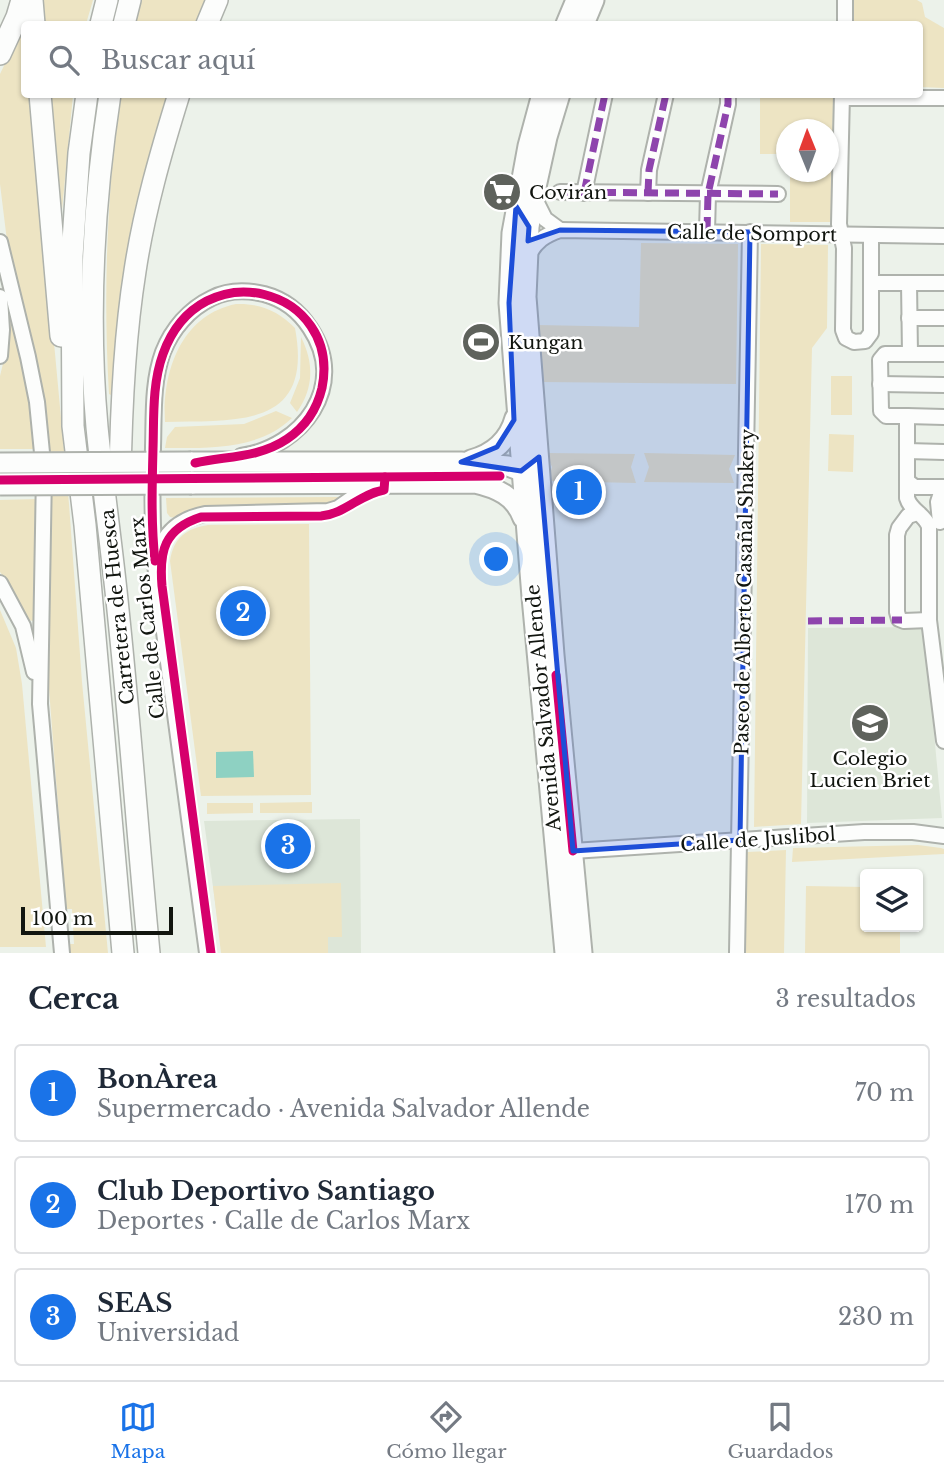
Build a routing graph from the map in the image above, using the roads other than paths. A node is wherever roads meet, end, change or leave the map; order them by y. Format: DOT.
graph roads {
  1 [pos="22,0"];
  2 [pos="32,0"];
  3 [pos="107,0"];
  4 [pos="130,0"];
  5 [pos="217,0"];
  6 [pos="576,0"];
  7 [pos="594,0"];
  8 [pos="845,0"];
  9 [pos="34,21"];
  10 [pos="102,21"];
  11 [pos="125,21"];
  12 [pos="208,21"];
  13 [pos="567,21"];
  14 [pos="584,21"];
  15 [pos="845,21"];
  16 [pos="0,54"];
  17 [pos="40,98"];
  18 [pos="87,98"];
  19 [pos="109,98"];
  20 [pos="178,98"];
  21 [pos="541,98"];
  22 [pos="559,98"];
  23 [pos="604,98"];
  24 [pos="665,98"];
  25 [pos="727,98"];
  26 [pos="842,98"];
  27 [pos="910,98"];
  28 [pos="944,99"];
  29 [pos="560,192"];
  30 [pos="584,193"];
  31 [pos="648,193"];
  32 [pos="708,194"];
  33 [pos="778,194"];
  34 [pos="534,196"];
  35 [pos="516,206"];
  36 [pos="529,227"];
  37 [pos="557,231"];
  38 [pos="707,232"];
  39 [pos="750,232"];
  40 [pos="841,234"];
  41 [pos="871,235"];
  42 [pos="944,236"];
  43 [pos="0,243"];
  44 [pos="527,257"];
  45 [pos="871,283"];
  46 [pos="909,283"];
  47 [pos="944,283"];
  48 [pos="0,297"];
  49 [pos="909,318"];
  50 [pos="944,318"];
  51 [pos="909,354"];
  52 [pos="944,354"];
  53 [pos="0,356"];
  54 [pos="880,384"];
  55 [pos="944,385"];
  56 [pos="516,410"];
  57 [pos="907,416"];
  58 [pos="944,417"];
  59 [pos="73,426"];
  60 [pos="537,440"];
  61 [pos="907,451"];
  62 [pos="944,452"];
  63 [pos="461,462"];
  64 [pos="0,463"];
  65 [pos="193,463"];
  66 [pos="521,471"];
  67 [pos="907,481"];
  68 [pos="372,484"];
  69 [pos="475,484"];
  70 [pos="0,485"];
  71 [pos="943,487"];
  72 [pos="541,504"];
  73 [pos="917,513"];
  74 [pos="938,523"];
  75 [pos="527,528"];
  76 [pos="155,565"];
  77 [pos="0,583"];
  78 [pos="118,611"];
  79 [pos="929,620"];
  80 [pos="40,704"];
  81 [pos="944,741"];
  82 [pos="944,836"];
  83 [pos="740,840"];
  84 [pos="565,856"];
  85 [pos="62,953"];
  86 [pos="123,953"];
  87 [pos="149,953"];
  88 [pos="206,953"];
  89 [pos="565,953"];
  90 [pos="582,953"];
  91 [pos="737,953"];
  1 -- 16 [label="highway"];
  2 -- 9 [label="highway"];
  3 -- 10 [label="highway"];
  4 -- 11 [label="highway"];
  5 -- 12 [label="highway"];
  6 -- 13 [label="main road"];
  7 -- 14 [label="main road"];
  8 -- 15 [label="street"];
  17 -- 59 [label="highway"];
  18 -- 59 [label="highway, Carretera de Huesca"];
  19 -- 78 [label="highway, Carretera de Huesca"];
  20 -- 78 [label="highway"];
  21 -- 35 [label="main road, Avenida Salvador Allende"];
  22 -- 34 [label="main road, Avenida Salvador Allende"];
  23 -- 30 [label="street"];
  24 -- 31 [label="street"];
  25 -- 32 [label="street"];
  26 -- 40 [label="street"];
  27 -- 28 [label="street"];
  29 -- 30 [label="street"];
  30 -- 31 [label="street"];
  31 -- 32 [label="street"];
  32 -- 33 [label="street"];
  32 -- 38 [label="street"];
  34 -- 36 [label="main road, Avenida Salvador Allende"];
  34 -- 37 [label="street"];
  35 -- 36 [label="street"];
  35 -- 56 [label="main road, Avenida Salvador Allende"];
  36 -- 37 [label="street"];
  36 -- 44 [label="main road, Avenida Salvador Allende"];
  37 -- 38 [label="street, Calle de Somport"];
  37 -- 44 [label="street"];
  38 -- 39 [label="street, Calle de Somport"];
  39 -- 40 [label="street, Calle de Somport"];
  39 -- 83 [label="street, Paseo de Alberto Casañal Shakery"];
  40 -- 41 [label="street, Calle de Somport"];
  40 -- 45 [label="street"];
  41 -- 42 [label="street, Calle de Somport"];
  41 -- 45 [label="street"];
  43 -- 80 [label="street"];
  44 -- 60 [label="main road, Avenida Salvador Allende"];
  45 -- 46 [label="street"];
  46 -- 47 [label="street"];
  46 -- 49 [label="street"];
  48 -- 53 [label="street"];
  49 -- 50 [label="street"];
  49 -- 51 [label="street"];
  51 -- 52 [label="street"];
  51 -- 54 [label="street"];
  54 -- 55 [label="street"];
  54 -- 57 [label="street"];
  56 -- 63 [label="main road"];
  56 -- 66 [label="main road, Avenida Salvador Allende"];
  57 -- 58 [label="street"];
  57 -- 61 [label="street"];
  59 -- 86 [label="highway, Carretera de Huesca"];
  60 -- 66 [label="main road"];
  60 -- 72 [label="main road, Avenida Salvador Allende"];
  61 -- 62 [label="street"];
  61 -- 67 [label="street"];
  63 -- 65 [label="main road"];
  63 -- 66 [label="main road"];
  64 -- 65 [label="main road, bridge"];
  65 -- 76 [label="street, Calle de Carlos Marx"];
  66 -- 69 [label="main road"];
  66 -- 72 [label="main road, Avenida Salvador Allende"];
  66 -- 75 [label="main road, Avenida Salvador Allende"];
  67 -- 71 [label="street"];
  67 -- 73 [label="street"];
  68 -- 69 [label="main road"];
  68 -- 70 [label="main road, bridge"];
  68 -- 76 [label="street"];
  69 -- 75 [label="main road"];
  71 -- 74 [label="street"];
  72 -- 84 [label="main road, Avenida Salvador Allende"];
  73 -- 74 [label="street"];
  73 -- 79 [label="street"];
  74 -- 79 [label="street"];
  75 -- 84 [label="main road, Avenida Salvador Allende"];
  76 -- 88 [label="street, Calle de Carlos Marx"];
  77 -- 80 [label="street"];
  78 -- 87 [label="highway, Carretera de Huesca"];
  79 -- 81 [label="street"];
  80 -- 85 [label="street"];
  82 -- 83 [label="street, Calle de Juslibol"];
  83 -- 84 [label="street, Calle de Juslibol"];
  83 -- 91 [label="street, Paseo de Alberto Casañal Shakery"];
  84 -- 89 [label="main road, Avenida Salvador Allende"];
  84 -- 90 [label="main road, Avenida Salvador Allende"];
}
